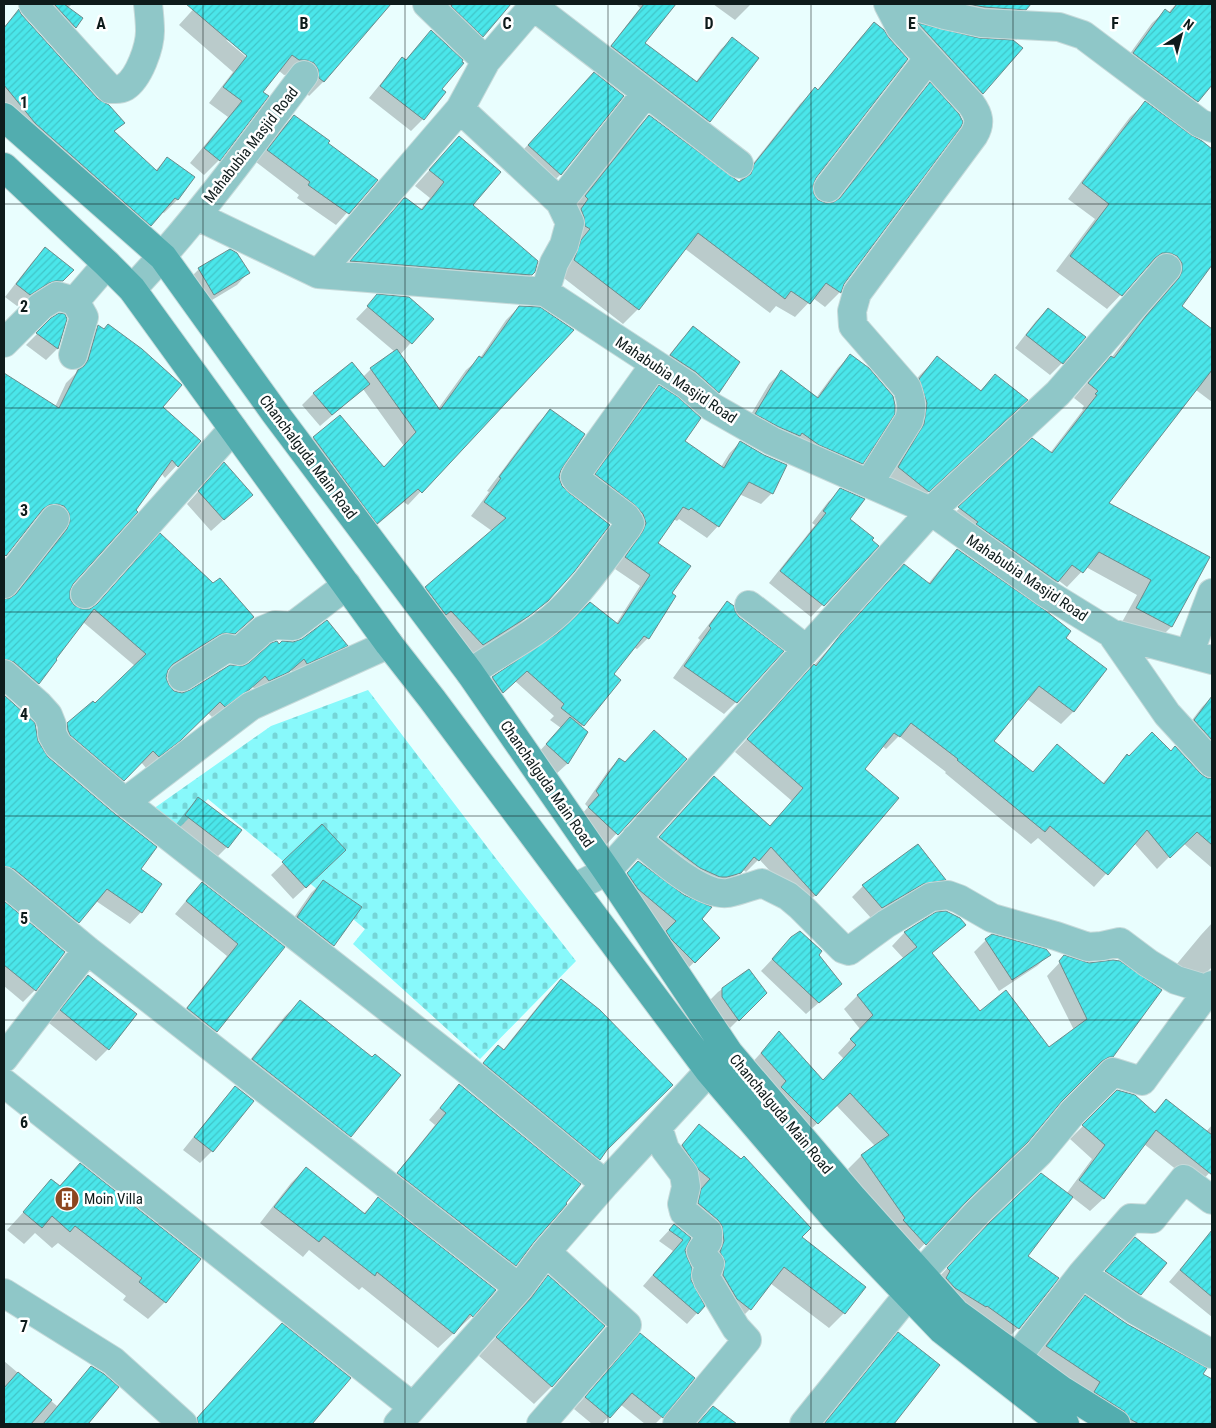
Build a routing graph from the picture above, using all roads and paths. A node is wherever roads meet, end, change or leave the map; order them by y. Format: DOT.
graph roads {
  1 [pos="32,4"];
  2 [pos="148,4"];
  3 [pos="427,4"];
  4 [pos="888,4"];
  5 [pos="907,4"];
  6 [pos="534,5"];
  7 [pos="928,59"];
  8 [pos="486,61"];
  9 [pos="304,75"];
  10 [pos="646,93"];
  11 [pos="460,109"];
  12 [pos="4,117"];
  13 [pos="1212,128"];
  14 [pos="739,164"];
  15 [pos="4,167"];
  16 [pos="828,188"];
  17 [pos="560,202"];
  18 [pos="197,216"];
  19 [pos="163,257"];
  20 [pos="107,264"];
  21 [pos="1167,268"];
  22 [pos="318,274"];
  23 [pos="132,289"];
  24 [pos="546,292"];
  25 [pos="75,301"];
  26 [pos="4,343"];
  27 [pos="73,355"];
  28 [pos="655,364"];
  29 [pos="233,429"];
  30 [pos="869,484"];
  31 [pos="931,511"];
  32 [pos="55,518"];
  33 [pos="4,584"];
  34 [pos="346,586"];
  35 [pos="1212,592"];
  36 [pos="85,594"];
  37 [pos="749,605"];
  38 [pos="1111,634"];
  39 [pos="389,644"];
  40 [pos="806,649"];
  41 [pos="1201,657"];
  42 [pos="470,673"];
  43 [pos="4,674"];
  44 [pos="182,678"];
  45 [pos="1212,763"];
  46 [pos="125,802"];
  47 [pos="636,838"];
  48 [pos="607,871"];
  49 [pos="4,881"];
  50 [pos="574,888"];
  51 [pos="87,950"];
  52 [pos="1210,987"];
  53 [pos="729,1053"];
  54 [pos="4,1058"];
  55 [pos="709,1072"];
  56 [pos="4,1083"];
  57 [pos="658,1127"];
  58 [pos="605,1184"];
  59 [pos="1212,1200"];
  60 [pos="546,1252"];
  61 [pos="1082,1274"];
  62 [pos="915,1284"];
  63 [pos="519,1288"];
  64 [pos="4,1293"];
  65 [pos="1212,1354"];
  66 [pos="1017,1357"];
  67 [pos="406,1416"];
  68 [pos="183,1424"];
  69 [pos="541,1424"];
  70 [pos="677,1424"];
  71 [pos="804,1424"];
  72 [pos="1065,1424"];
  73 [pos="1116,1424"];
  1 -- 2 [label="street"];
  3 -- 8 [label="street"];
  4 -- 7 [label="street"];
  5 -- 13 [label="street"];
  6 -- 8 [label="street"];
  6 -- 10 [label="street"];
  7 -- 16 [label="street"];
  7 -- 30 [label="street"];
  8 -- 11 [label="street"];
  9 -- 18 [label="street, Mahabubia Masjid Road"];
  10 -- 14 [label="street"];
  10 -- 17 [label="street"];
  11 -- 17 [label="street"];
  11 -- 22 [label="street"];
  12 -- 19 [label="main road, Chanchalguda Main Road"];
  15 -- 20 [label="main road, Chanchalguda Main Road"];
  17 -- 24 [label="street"];
  18 -- 19 [label="street, Mahabubia Masjid Road"];
  18 -- 22 [label="street, Mahabubia Masjid Road"];
  19 -- 23 [label="street, Mahabubia Masjid Road"];
  19 -- 42 [label="main road, Chanchalguda Main Road"];
  20 -- 23 [label="main road, Chanchalguda Main Road"];
  20 -- 25 [label="street"];
  21 -- 31 [label="street"];
  22 -- 24 [label="street, Mahabubia Masjid Road"];
  23 -- 29 [label="main road, Chanchalguda Main Road"];
  24 -- 28 [label="street, Mahabubia Masjid Road"];
  25 -- 26 [label="street"];
  25 -- 27 [label="street"];
  28 -- 30 [label="street, Mahabubia Masjid Road"];
  28 -- 42 [label="street"];
  29 -- 34 [label="main road, Chanchalguda Main Road"];
  29 -- 36 [label="street"];
  30 -- 31 [label="street, Mahabubia Masjid Road"];
  31 -- 38 [label="street, Mahabubia Masjid Road"];
  31 -- 40 [label="street"];
  32 -- 33 [label="street"];
  34 -- 39 [label="main road, Chanchalguda Main Road"];
  34 -- 44 [label="street"];
  35 -- 41 [label="street"];
  37 -- 40 [label="street"];
  38 -- 41 [label="street, Mahabubia Masjid Road"];
  38 -- 45 [label="street"];
  39 -- 46 [label="street"];
  39 -- 50 [label="main road, Chanchalguda Main Road"];
  40 -- 47 [label="street"];
  42 -- 48 [label="main road, Chanchalguda Main Road"];
  43 -- 46 [label="street"];
  46 -- 58 [label="street"];
  47 -- 48 [label="street"];
  47 -- 52 [label="street"];
  48 -- 50 [label="street"];
  48 -- 53 [label="main road, Chanchalguda Main Road"];
  49 -- 51 [label="street"];
  50 -- 55 [label="main road, Chanchalguda Main Road"];
  51 -- 54 [label="street"];
  51 -- 63 [label="street"];
  52 -- 62 [label="street"];
  53 -- 55 [label="street"];
  53 -- 62 [label="main road, Chanchalguda Main Road"];
  55 -- 57 [label="street"];
  55 -- 62 [label="main road, Chanchalguda Main Road"];
  56 -- 67 [label="street"];
  57 -- 58 [label="street"];
  57 -- 70 [label="street"];
  58 -- 60 [label="street"];
  59 -- 61 [label="street"];
  60 -- 63 [label="street"];
  60 -- 69 [label="street"];
  61 -- 65 [label="street"];
  61 -- 66 [label="street"];
  62 -- 66 [label="main road, Chanchalguda Main Road"];
  62 -- 71 [label="street"];
  62 -- 72 [label="main road, Chanchalguda Main Road"];
  63 -- 67 [label="street"];
  64 -- 68 [label="street"];
  66 -- 73 [label="main road, Chanchalguda Main Road"];
}
